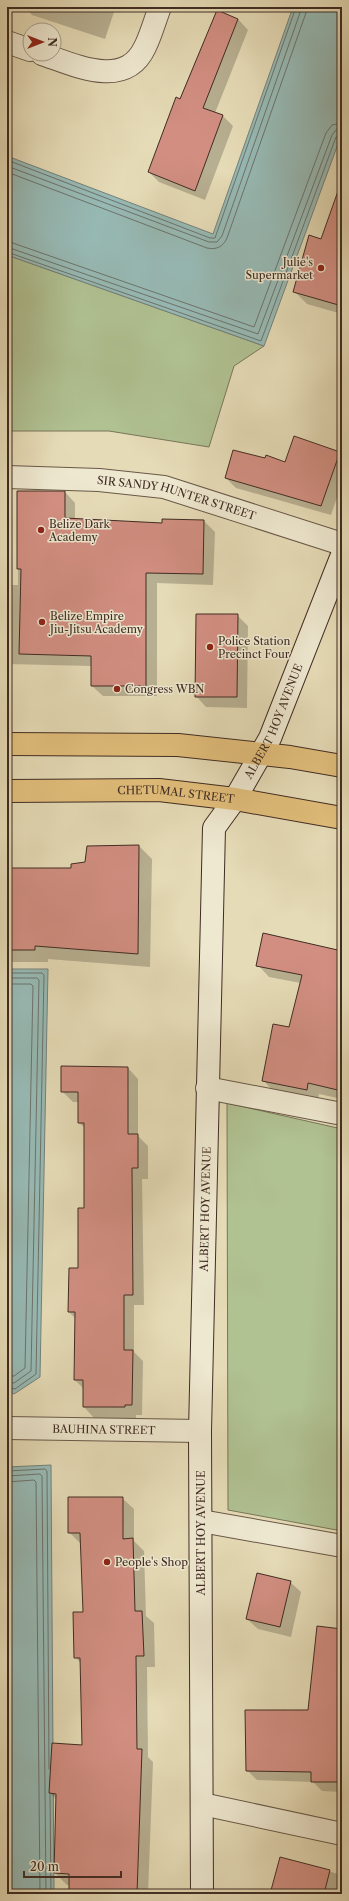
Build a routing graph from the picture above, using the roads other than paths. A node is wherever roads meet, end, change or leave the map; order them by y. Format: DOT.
graph roads {
  1 [pos="160,7"];
  2 [pos="7,42"];
  3 [pos="22,47"];
  4 [pos="62,60"];
  5 [pos="7,477"];
  6 [pos="342,544"];
  7 [pos="342,555"];
  8 [pos="7,744"];
  9 [pos="261,754"];
  10 [pos="342,766"];
  11 [pos="7,791"];
  12 [pos="236,800"];
  13 [pos="342,818"];
  14 [pos="207,1088"];
  15 [pos="342,1114"];
  16 [pos="7,1428"];
  17 [pos="200,1431"];
  18 [pos="200,1521"];
  19 [pos="342,1546"];
  20 [pos="202,1804"];
  21 [pos="342,1834"];
  22 [pos="202,1894"];
  1 -- 4 [label="street"];
  2 -- 3 [label="street"];
  5 -- 6 [label="street, SIR SANDY HUNTER STREET"];
  7 -- 9 [label="street, ALBERT HOY AVENUE"];
  8 -- 9 [label="highway"];
  9 -- 10 [label="highway"];
  9 -- 12 [label="street, ALBERT HOY AVENUE"];
  11 -- 12 [label="highway, CHETUMAL STREET"];
  12 -- 13 [label="highway, CHETUMAL STREET"];
  12 -- 14 [label="street, ALBERT HOY AVENUE"];
  14 -- 15 [label="street"];
  14 -- 17 [label="street, ALBERT HOY AVENUE"];
  16 -- 17 [label="street, BAUHINA STREET"];
  17 -- 18 [label="street, ALBERT HOY AVENUE"];
  18 -- 19 [label="street"];
  18 -- 20 [label="street, ALBERT HOY AVENUE"];
  20 -- 21 [label="street"];
  20 -- 22 [label="street, ALBERT HOY AVENUE"];
}
